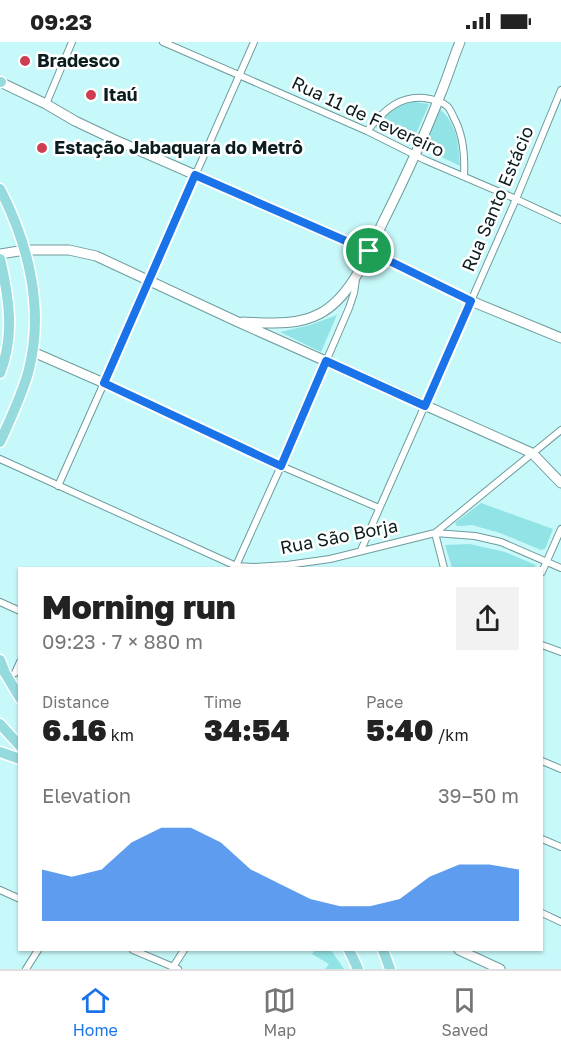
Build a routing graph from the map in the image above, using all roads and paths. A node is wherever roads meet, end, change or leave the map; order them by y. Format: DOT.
graph roads {
  1 [pos="163,42"];
  2 [pos="254,42"];
  3 [pos="460,42"];
  4 [pos="72,43"];
  5 [pos="239,76"];
  6 [pos="0,82"];
  7 [pos="561,90"];
  8 [pos="438,101"];
  9 [pos="46,104"];
  10 [pos="367,130"];
  11 [pos="414,155"];
  12 [pos="195,175"];
  13 [pos="464,176"];
  14 [pos="0,189"];
  15 [pos="516,199"];
  16 [pos="561,220"];
  17 [pos="25,250"];
  18 [pos="369,251"];
  19 [pos="0,254"];
  20 [pos="0,259"];
  21 [pos="1,272"];
  22 [pos="356,276"];
  23 [pos="149,280"];
  24 [pos="3,287"];
  25 [pos="471,301"];
  26 [pos="238,322"];
  27 [pos="561,338"];
  28 [pos="33,352"];
  29 [pos="326,361"];
  30 [pos="0,374"];
  31 [pos="104,383"];
  32 [pos="425,406"];
  33 [pos="561,430"];
  34 [pos="0,442"];
  35 [pos="532,453"];
  36 [pos="0,459"];
  37 [pos="281,466"];
  38 [pos="561,483"];
  39 [pos="58,486"];
  40 [pos="379,508"];
  41 [pos="561,529"];
  42 [pos="435,532"];
  43 [pos="361,550"];
  44 [pos="545,561"];
  45 [pos="236,567"];
  46 [pos="444,567"];
  47 [pos="543,568"];
  48 [pos="561,568"];
  49 [pos="0,602"];
  50 [pos="18,610"];
  51 [pos="543,645"];
  52 [pos="561,652"];
  53 [pos="0,660"];
  54 [pos="18,664"];
  55 [pos="10,673"];
  56 [pos="0,685"];
  57 [pos="18,693"];
  58 [pos="0,724"];
  59 [pos="18,744"];
  60 [pos="0,752"];
  61 [pos="18,758"];
  62 [pos="543,761"];
  63 [pos="561,769"];
  64 [pos="543,840"];
  65 [pos="561,848"];
  66 [pos="0,890"];
  67 [pos="18,898"];
  68 [pos="543,913"];
  69 [pos="561,922"];
  70 [pos="37,951"];
  71 [pos="135,951"];
  72 [pos="184,951"];
  73 [pos="349,951"];
  74 [pos="382,951"];
  75 [pos="461,951"];
  76 [pos="175,968"];
  77 [pos="26,969"];
  78 [pos="358,969"];
  79 [pos="390,969"];
  80 [pos="501,969"];
  1 -- 5 [label="street, Rua 11 de Fevereiro"];
  2 -- 5 [label="street"];
  3 -- 8 [label="street"];
  4 -- 9 [label="street"];
  5 -- 10 [label="street, Rua 11 de Fevereiro"];
  5 -- 12 [label="street"];
  6 -- 9 [label="street"];
  7 -- 15 [label="street, Rua Santo Estácio"];
  8 -- 10 [label="street"];
  8 -- 11 [label="street"];
  8 -- 13 [label="street"];
  9 -- 12 [label="street"];
  10 -- 11 [label="street, Rua 11 de Fevereiro"];
  11 -- 13 [label="street, Rua 11 de Fevereiro"];
  11 -- 18 [label="street"];
  12 -- 18 [label="street"];
  12 -- 23 [label="street"];
  13 -- 15 [label="street, Rua 11 de Fevereiro"];
  14 -- 17 [label="main road"];
  15 -- 16 [label="street, Rua 11 de Fevereiro"];
  15 -- 25 [label="street, Rua Santo Estácio"];
  17 -- 19 [label="street"];
  17 -- 23 [label="street"];
  17 -- 28 [label="main road"];
  18 -- 22 [label="street"];
  18 -- 25 [label="street"];
  20 -- 21 [label="main road"];
  21 -- 24 [label="main road"];
  22 -- 26 [label="street"];
  22 -- 29 [label="street"];
  23 -- 26 [label="street"];
  23 -- 31 [label="street"];
  24 -- 30 [label="main road"];
  25 -- 27 [label="street"];
  25 -- 32 [label="street, Rua Santo Estácio"];
  26 -- 29 [label="street"];
  28 -- 31 [label="street"];
  28 -- 34 [label="main road"];
  29 -- 32 [label="street"];
  29 -- 37 [label="street"];
  31 -- 37 [label="street"];
  31 -- 39 [label="street"];
  32 -- 35 [label="street"];
  32 -- 40 [label="street, Rua Santo Estácio"];
  33 -- 35 [label="street, Rua São Borja"];
  35 -- 38 [label="street"];
  35 -- 42 [label="street, Rua São Borja"];
  36 -- 39 [label="street, Rua São Borja"];
  37 -- 40 [label="street"];
  37 -- 45 [label="street"];
  39 -- 45 [label="street, Rua São Borja"];
  40 -- 43 [label="street, Rua Santo Estácio"];
  41 -- 44 [label="street"];
  42 -- 43 [label="street, Rua São Borja"];
  42 -- 44 [label="street"];
  42 -- 46 [label="street"];
  43 -- 45 [label="street, Rua São Borja"];
  44 -- 47 [label="street"];
  44 -- 48 [label="street"];
  49 -- 50 [label="street"];
  51 -- 52 [label="street"];
  53 -- 55 [label="main road"];
  54 -- 55 [label="street"];
  55 -- 56 [label="main road"];
  55 -- 57 [label="main road"];
  58 -- 59 [label="main road"];
  60 -- 61 [label="main road"];
  62 -- 63 [label="street"];
  64 -- 65 [label="street"];
  66 -- 67 [label="street"];
  68 -- 69 [label="street"];
  70 -- 77 [label="street"];
  71 -- 76 [label="street"];
  72 -- 76 [label="street"];
  73 -- 78 [label="main road"];
  74 -- 79 [label="main road"];
  75 -- 80 [label="street"];
}
